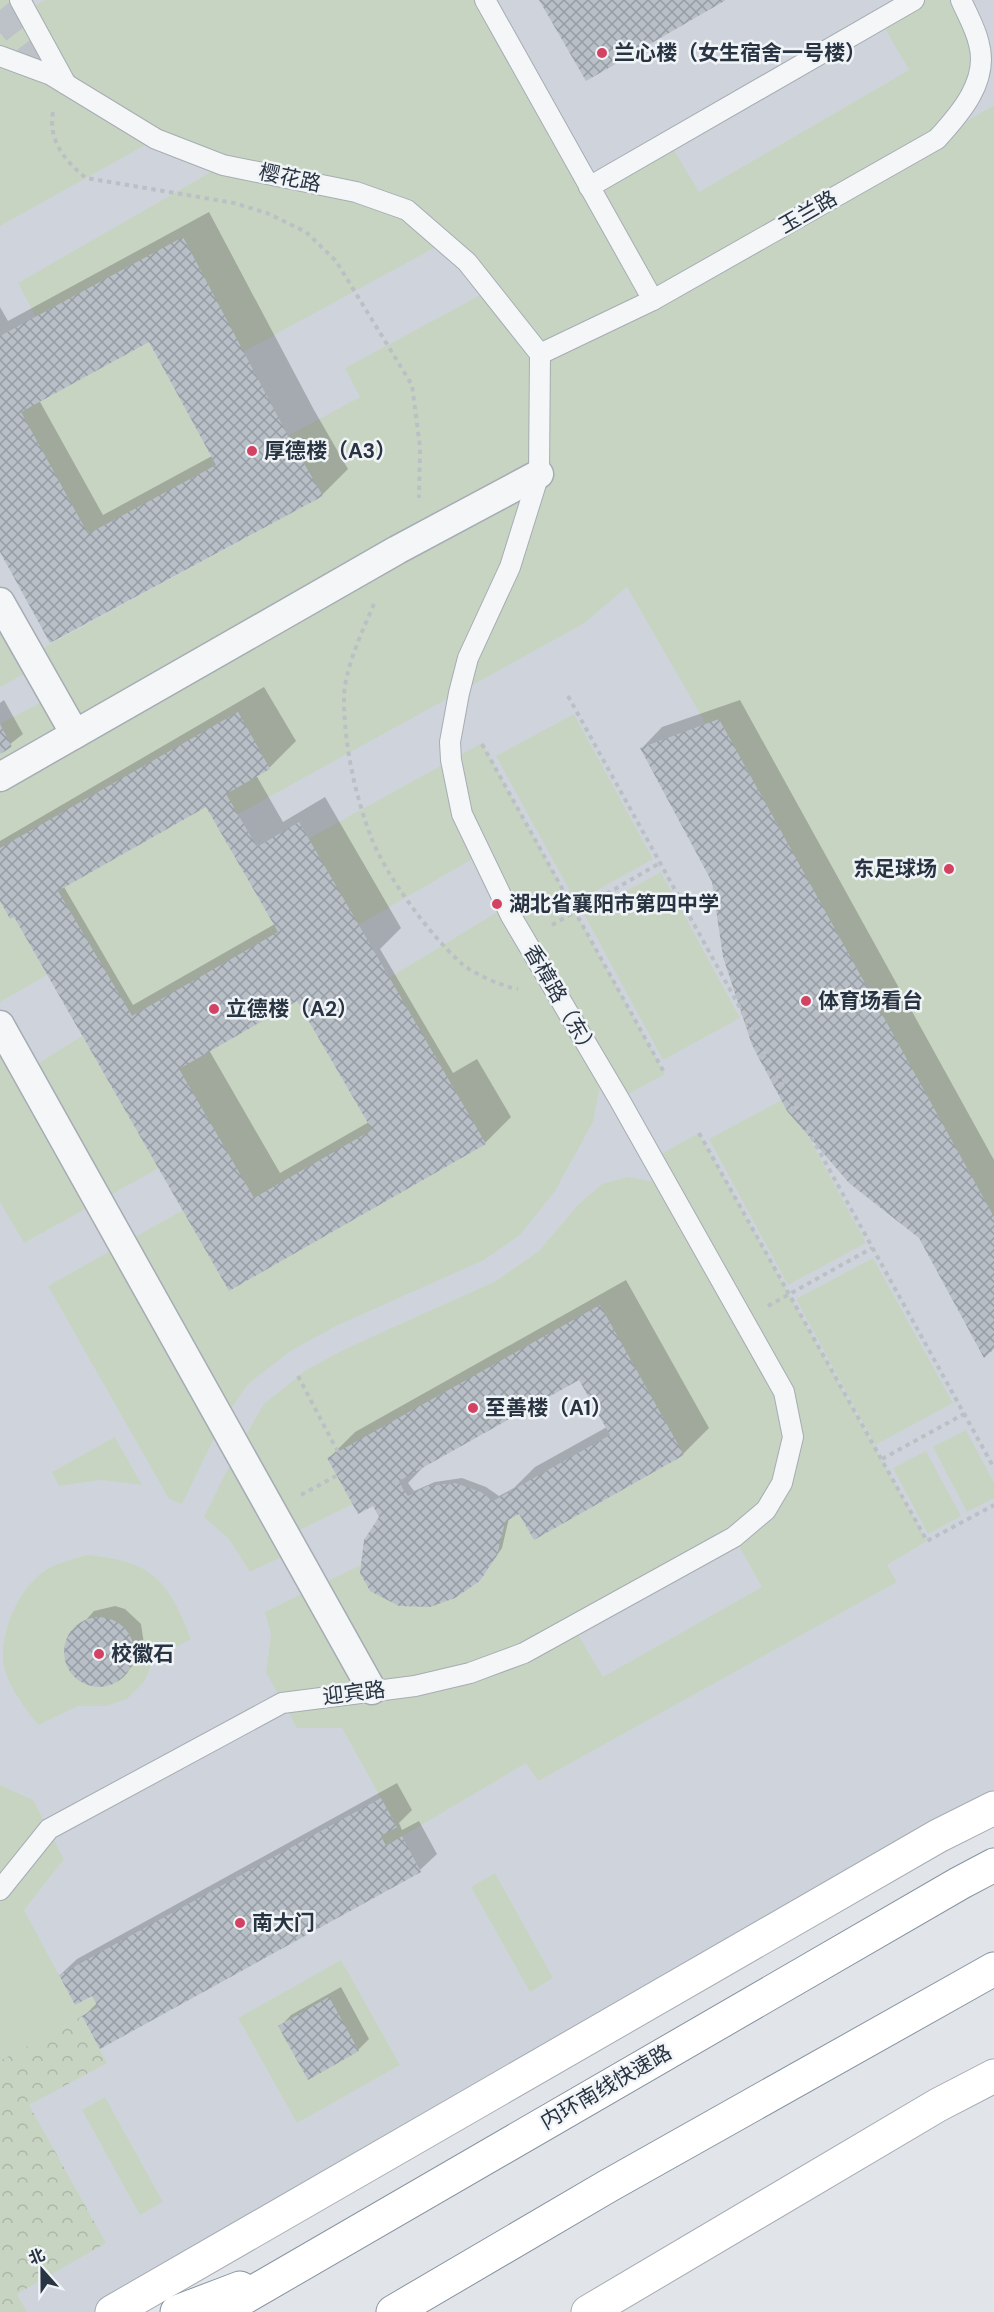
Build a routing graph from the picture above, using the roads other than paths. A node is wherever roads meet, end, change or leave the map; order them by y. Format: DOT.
graph roads {
  1 [pos="20,0"];
  2 [pos="485,0"];
  3 [pos="914,0"];
  4 [pos="961,0"];
  5 [pos="0,56"];
  6 [pos="66,84"];
  7 [pos="589,187"];
  8 [pos="653,300"];
  9 [pos="540,354"];
  10 [pos="538,474"];
  11 [pos="0,602"];
  12 [pos="75,734"];
  13 [pos="0,777"];
  14 [pos="0,1025"];
  15 [pos="734,1537"];
  16 [pos="372,1690"];
  17 [pos="994,1808"];
  18 [pos="994,1865"];
  19 [pos="0,1890"];
  20 [pos="994,1969"];
  21 [pos="994,2076"];
  22 [pos="292,2268"];
  23 [pos="112,2312"];
  24 [pos="177,2312"];
  25 [pos="219,2312"];
  26 [pos="393,2312"];
  27 [pos="588,2312"];
  1 -- 6 [label="lane"];
  2 -- 7 [label="lane"];
  3 -- 7 [label="lane"];
  4 -- 8 [label="lane, 玉兰路"];
  5 -- 6 [label="lane, 樱花路"];
  6 -- 9 [label="lane, 樱花路"];
  7 -- 8 [label="lane"];
  8 -- 9 [label="lane, 玉兰路"];
  9 -- 10 [label="lane, 香樟路（东）"];
  10 -- 12 [label="street"];
  10 -- 15 [label="lane, 香樟路（东）"];
  11 -- 12 [label="street"];
  12 -- 13 [label="street"];
  14 -- 16 [label="street"];
  15 -- 16 [label="lane, 迎宾路"];
  16 -- 19 [label="lane, 迎宾路"];
  17 -- 23 [label="main road"];
  18 -- 22 [label="main road, 内环南线快速路"];
  20 -- 26 [label="main road"];
  21 -- 27 [label="main road"];
  22 -- 24 [label="main road"];
  22 -- 25 [label="main road, 内环南线快速路"];
}
